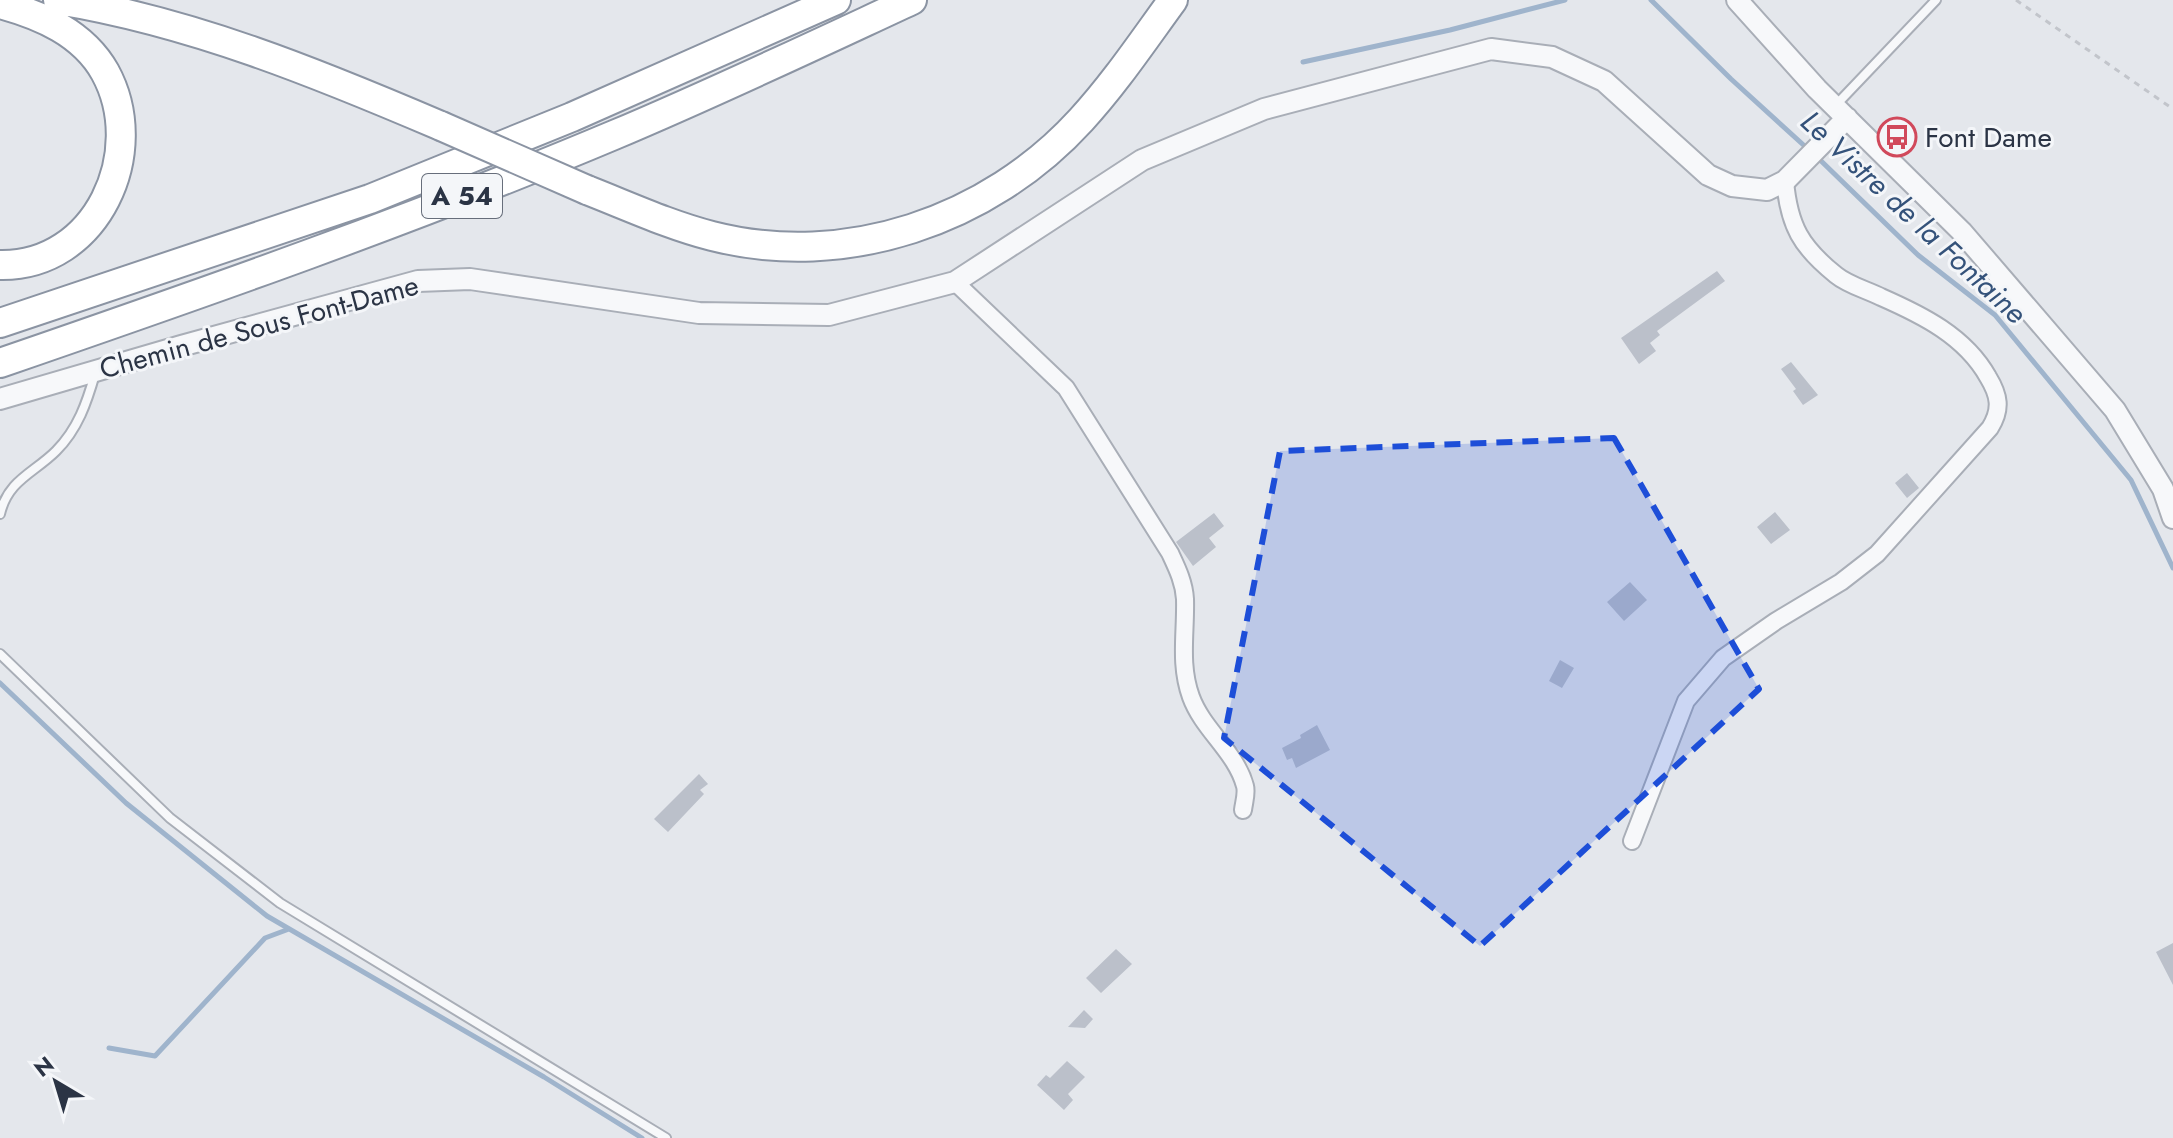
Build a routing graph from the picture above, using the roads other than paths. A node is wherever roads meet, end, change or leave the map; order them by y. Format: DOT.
graph roads {
  1 [pos="58,0"];
  2 [pos="836,0"];
  3 [pos="912,0"];
  4 [pos="1173,0"];
  5 [pos="1737,0"];
  6 [pos="1936,0"];
  7 [pos="0,4"];
  8 [pos="1841,112"];
  9 [pos="1785,181"];
  10 [pos="0,265"];
  11 [pos="955,282"];
  12 [pos="0,323"];
  13 [pos="0,363"];
  14 [pos="96,370"];
  15 [pos="0,399"];
  16 [pos="0,514"];
  17 [pos="2173,518"];
  18 [pos="0,654"];
  19 [pos="1243,810"];
  20 [pos="1632,841"];
  21 [pos="666,1138"];
  1 -- 4 [label="highway, bridge"];
  2 -- 12 [label="highway, A 54"];
  3 -- 13 [label="highway, A 54"];
  5 -- 8 [label="street"];
  6 -- 8 [label="lane"];
  7 -- 10 [label="highway"];
  8 -- 9 [label="street"];
  8 -- 17 [label="street"];
  9 -- 11 [label="street, Chemin de Sous Font-Dame"];
  9 -- 20 [label="street"];
  11 -- 14 [label="street, Chemin de Sous Font-Dame"];
  11 -- 19 [label="street"];
  14 -- 15 [label="street, Chemin de Sous Font-Dame"];
  14 -- 16 [label="lane"];
  18 -- 21 [label="lane"];
}
